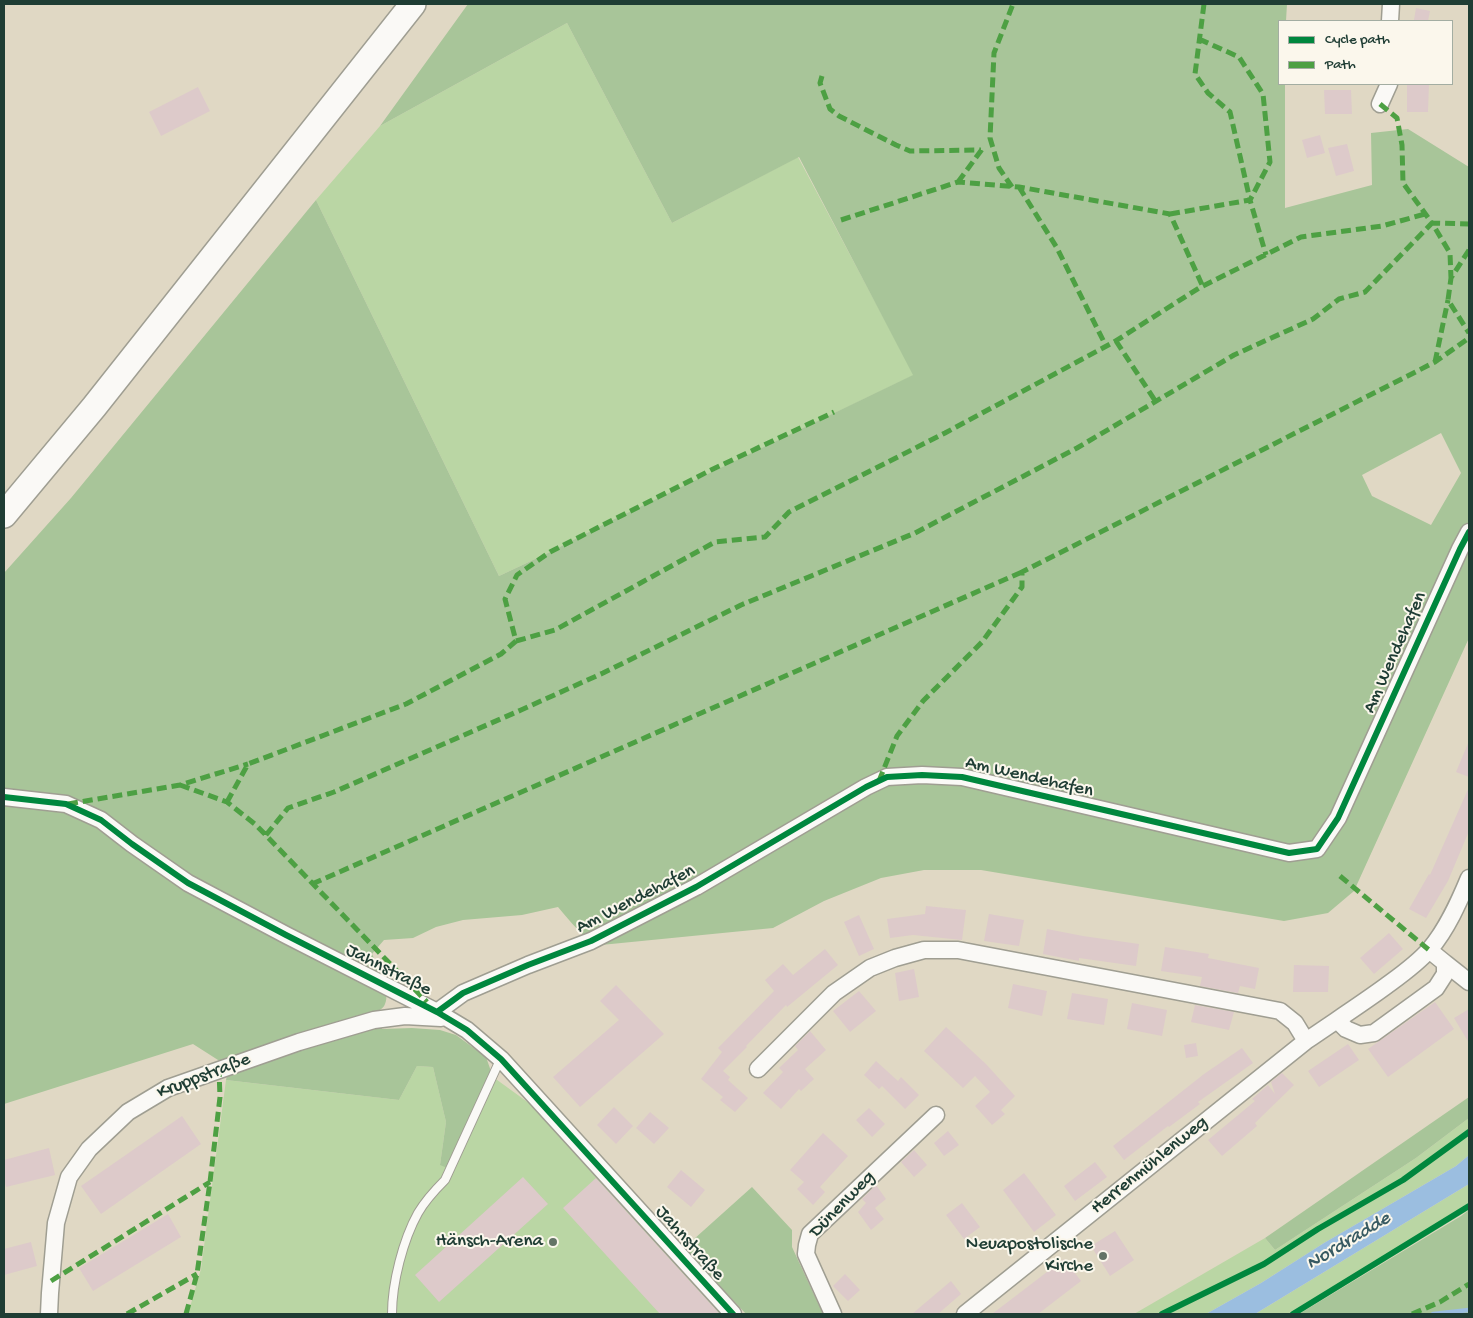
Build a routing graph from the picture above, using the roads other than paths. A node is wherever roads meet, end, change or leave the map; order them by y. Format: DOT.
graph roads {
  1 [pos="413,4"];
  2 [pos="1391,4"];
  3 [pos="1390,20"];
  4 [pos="1389,85"];
  5 [pos="1380,104"];
  6 [pos="4,515"];
  7 [pos="1469,532"];
  8 [pos="4,797"];
  9 [pos="1469,878"];
  10 [pos="1429,950"];
  11 [pos="1445,964"];
  12 [pos="1469,982"];
  13 [pos="441,1015"];
  14 [pos="1337,1020"];
  15 [pos="1306,1041"];
  16 [pos="500,1059"];
  17 [pos="758,1069"];
  18 [pos="936,1115"];
  19 [pos="50,1314"];
  20 [pos="392,1314"];
  21 [pos="733,1314"];
  22 [pos="833,1314"];
  23 [pos="964,1314"];
  1 -- 6 [label="main road"];
  2 -- 3 [label="street"];
  4 -- 5 [label="street"];
  7 -- 13 [label="street, Am Wendehafen"];
  8 -- 13 [label="street, Jahnstraße"];
  9 -- 10 [label="street, Herrenmühlenweg"];
  10 -- 11 [label="street"];
  10 -- 14 [label="street, Herrenmühlenweg"];
  11 -- 12 [label="street"];
  11 -- 14 [label="street"];
  13 -- 16 [label="street, Jahnstraße"];
  13 -- 19 [label="street, Kruppstraße"];
  14 -- 15 [label="street, Herrenmühlenweg"];
  15 -- 17 [label="street"];
  15 -- 23 [label="street, Herrenmühlenweg"];
  16 -- 20 [label="lane"];
  16 -- 21 [label="street, Jahnstraße"];
  18 -- 22 [label="street, Dünenweg"];
}
